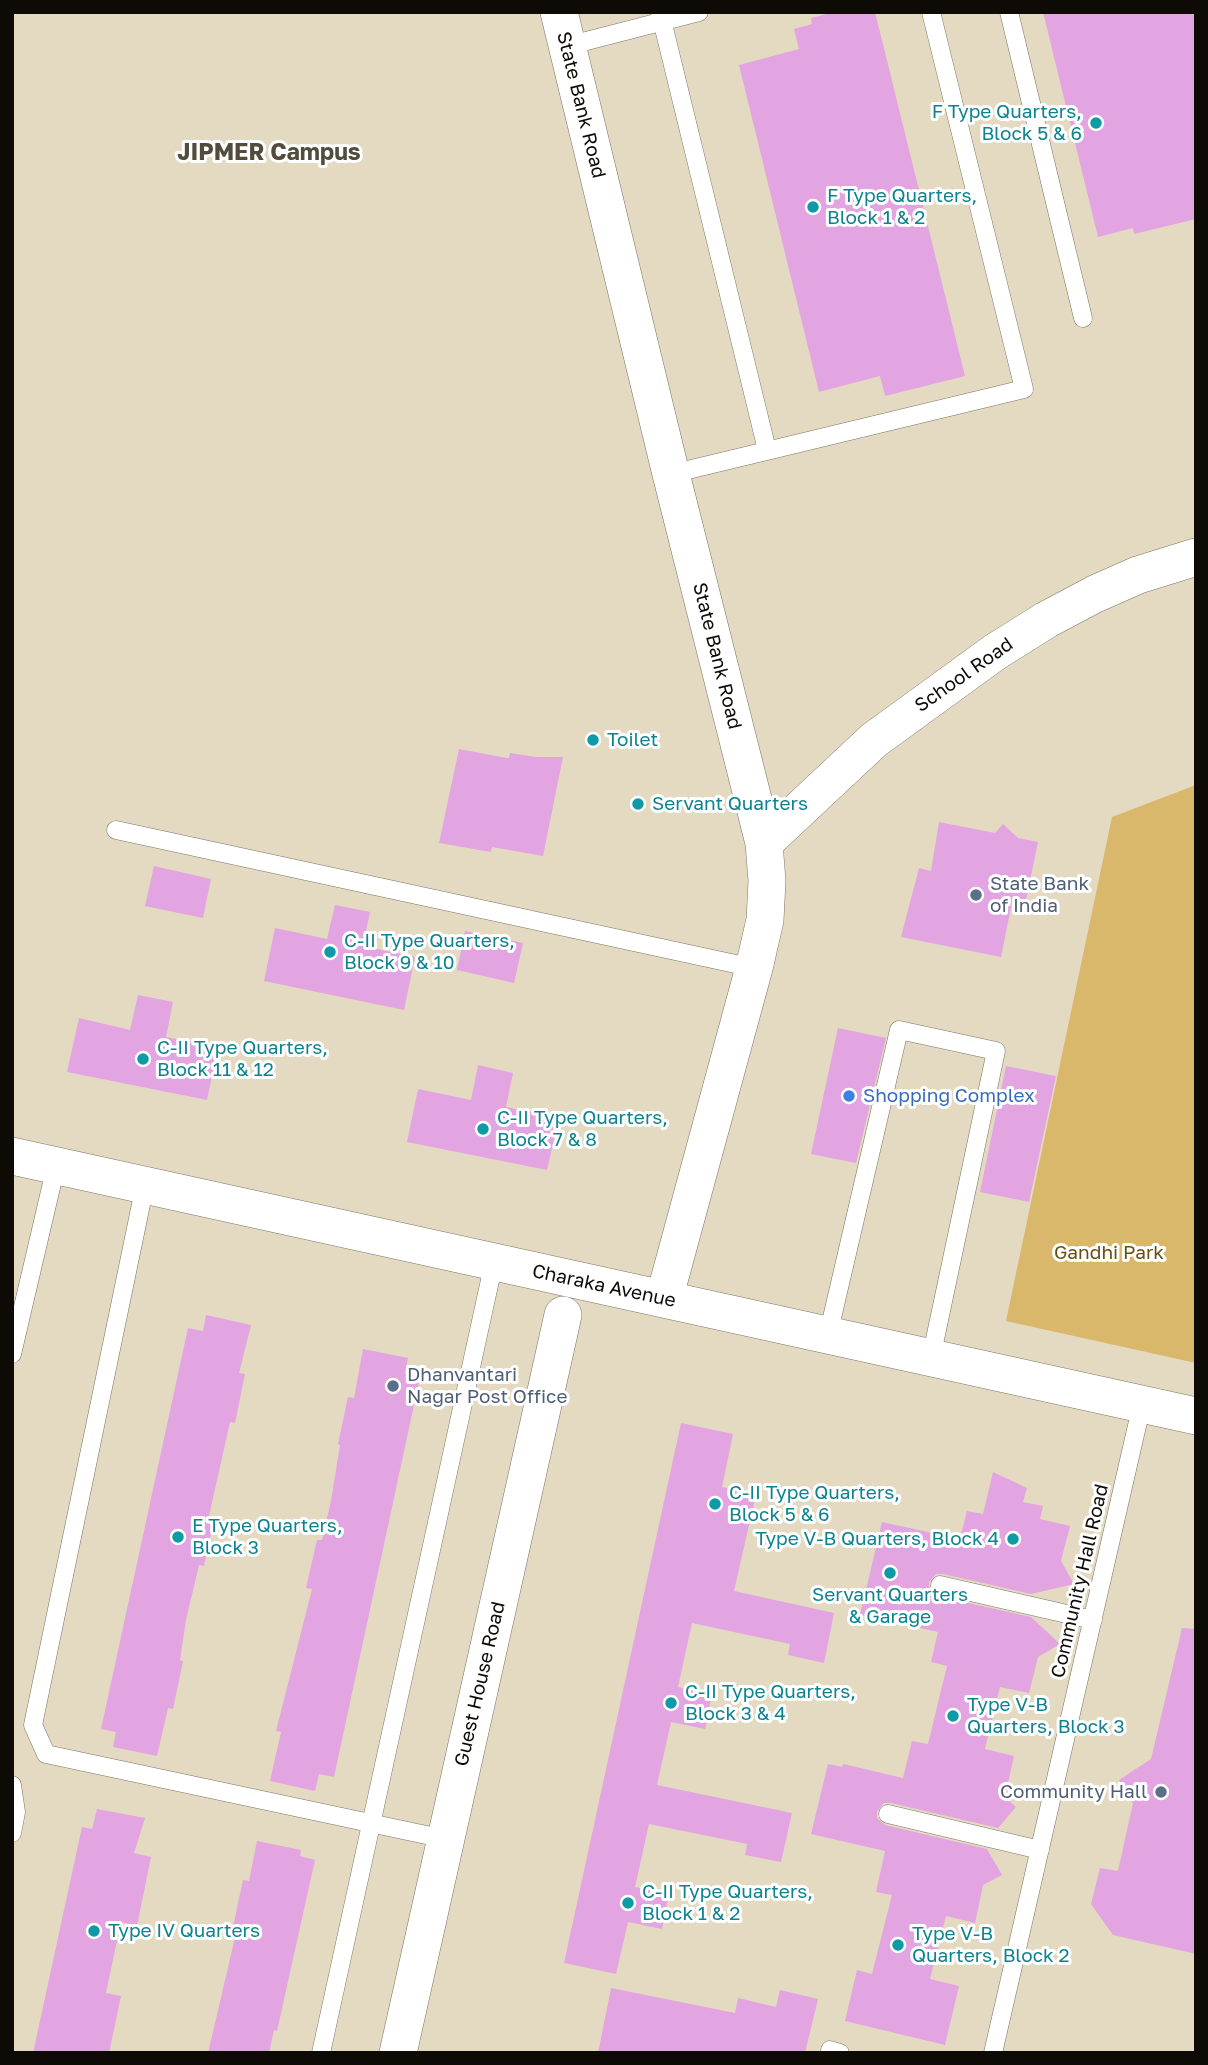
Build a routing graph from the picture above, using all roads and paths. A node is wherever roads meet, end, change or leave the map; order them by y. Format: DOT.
graph roads {
  1 [pos="699,12"];
  2 [pos="931,12"];
  3 [pos="1009,12"];
  4 [pos="661,17"];
  5 [pos="563,29"];
  6 [pos="1083,318"];
  7 [pos="767,450"];
  8 [pos="671,474"];
  9 [pos="1196,557"];
  10 [pos="116,830"];
  11 [pos="764,843"];
  12 [pos="754,968"];
  13 [pos="12,1156"];
  14 [pos="55,1166"];
  15 [pos="145,1185"];
  16 [pos="494,1262"];
  17 [pos="546,1273"];
  18 [pos="592,1283"];
  19 [pos="664,1299"];
  20 [pos="563,1315"];
  21 [pos="828,1335"];
  22 [pos="12,1354"];
  23 [pos="931,1358"];
  24 [pos="1142,1404"];
  25 [pos="1196,1416"];
  26 [pos="940,1585"];
  27 [pos="1093,1620"];
  28 [pos="12,1785"];
  29 [pos="888,1814"];
  30 [pos="371,1823"];
  31 [pos="12,1833"];
  32 [pos="446,1839"];
  33 [pos="1040,1850"];
  34 [pos="321,2053"];
  35 [pos="398,2053"];
  36 [pos="993,2053"];
  1 -- 4 [label="lane"];
  2 -- 7 [label="lane"];
  3 -- 6 [label="lane"];
  4 -- 5 [label="lane"];
  4 -- 7 [label="lane"];
  5 -- 8 [label="street, State Bank Road"];
  7 -- 8 [label="lane"];
  8 -- 11 [label="street, State Bank Road"];
  9 -- 11 [label="street, School Road"];
  10 -- 12 [label="lane"];
  11 -- 12 [label="street, State Bank Road"];
  12 -- 19 [label="street, State Bank Road"];
  13 -- 14 [label="street, Charaka Avenue"];
  14 -- 15 [label="street, Charaka Avenue"];
  14 -- 22 [label="lane"];
  15 -- 16 [label="street, Charaka Avenue"];
  15 -- 30 [label="lane"];
  16 -- 17 [label="street, Charaka Avenue"];
  16 -- 30 [label="lane"];
  17 -- 18 [label="street, Charaka Avenue"];
  17 -- 20 [label="street"];
  18 -- 19 [label="street, Charaka Avenue"];
  18 -- 20 [label="street, Guest House Road"];
  19 -- 21 [label="street, Charaka Avenue"];
  20 -- 32 [label="street, Guest House Road"];
  21 -- 23 [label="street, Charaka Avenue"];
  21 -- 23 [label="lane"];
  23 -- 24 [label="street, Charaka Avenue"];
  24 -- 25 [label="street, Charaka Avenue"];
  24 -- 27 [label="lane, Community Hall Road"];
  26 -- 27 [label="lane"];
  27 -- 33 [label="lane, Community Hall Road"];
  28 -- 31 [label="lane"];
  29 -- 33 [label="lane"];
  30 -- 32 [label="lane"];
  30 -- 34 [label="lane"];
  32 -- 35 [label="street, Guest House Road"];
  33 -- 36 [label="lane, Community Hall Road"];
}
